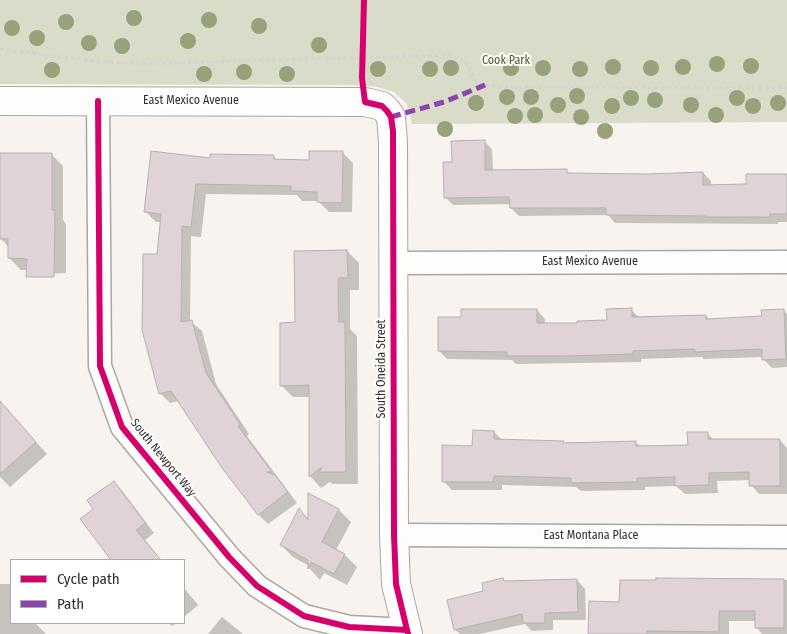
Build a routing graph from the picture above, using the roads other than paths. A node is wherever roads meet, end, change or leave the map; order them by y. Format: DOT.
graph roads {
  1 [pos="0,101"];
  2 [pos="98,101"];
  3 [pos="382,106"];
  4 [pos="787,262"];
  5 [pos="393,263"];
  6 [pos="394,535"];
  7 [pos="787,537"];
  8 [pos="407,632"];
  1 -- 2 [label="street, East Mexico Avenue"];
  2 -- 3 [label="street, East Mexico Avenue"];
  2 -- 8 [label="street, South Newport Way"];
  3 -- 5 [label="street, South Oneida Street"];
  4 -- 5 [label="street, East Mexico Avenue"];
  5 -- 6 [label="street, South Oneida Street"];
  6 -- 7 [label="street, East Montana Place"];
  6 -- 8 [label="street, South Oneida Street"];
}
